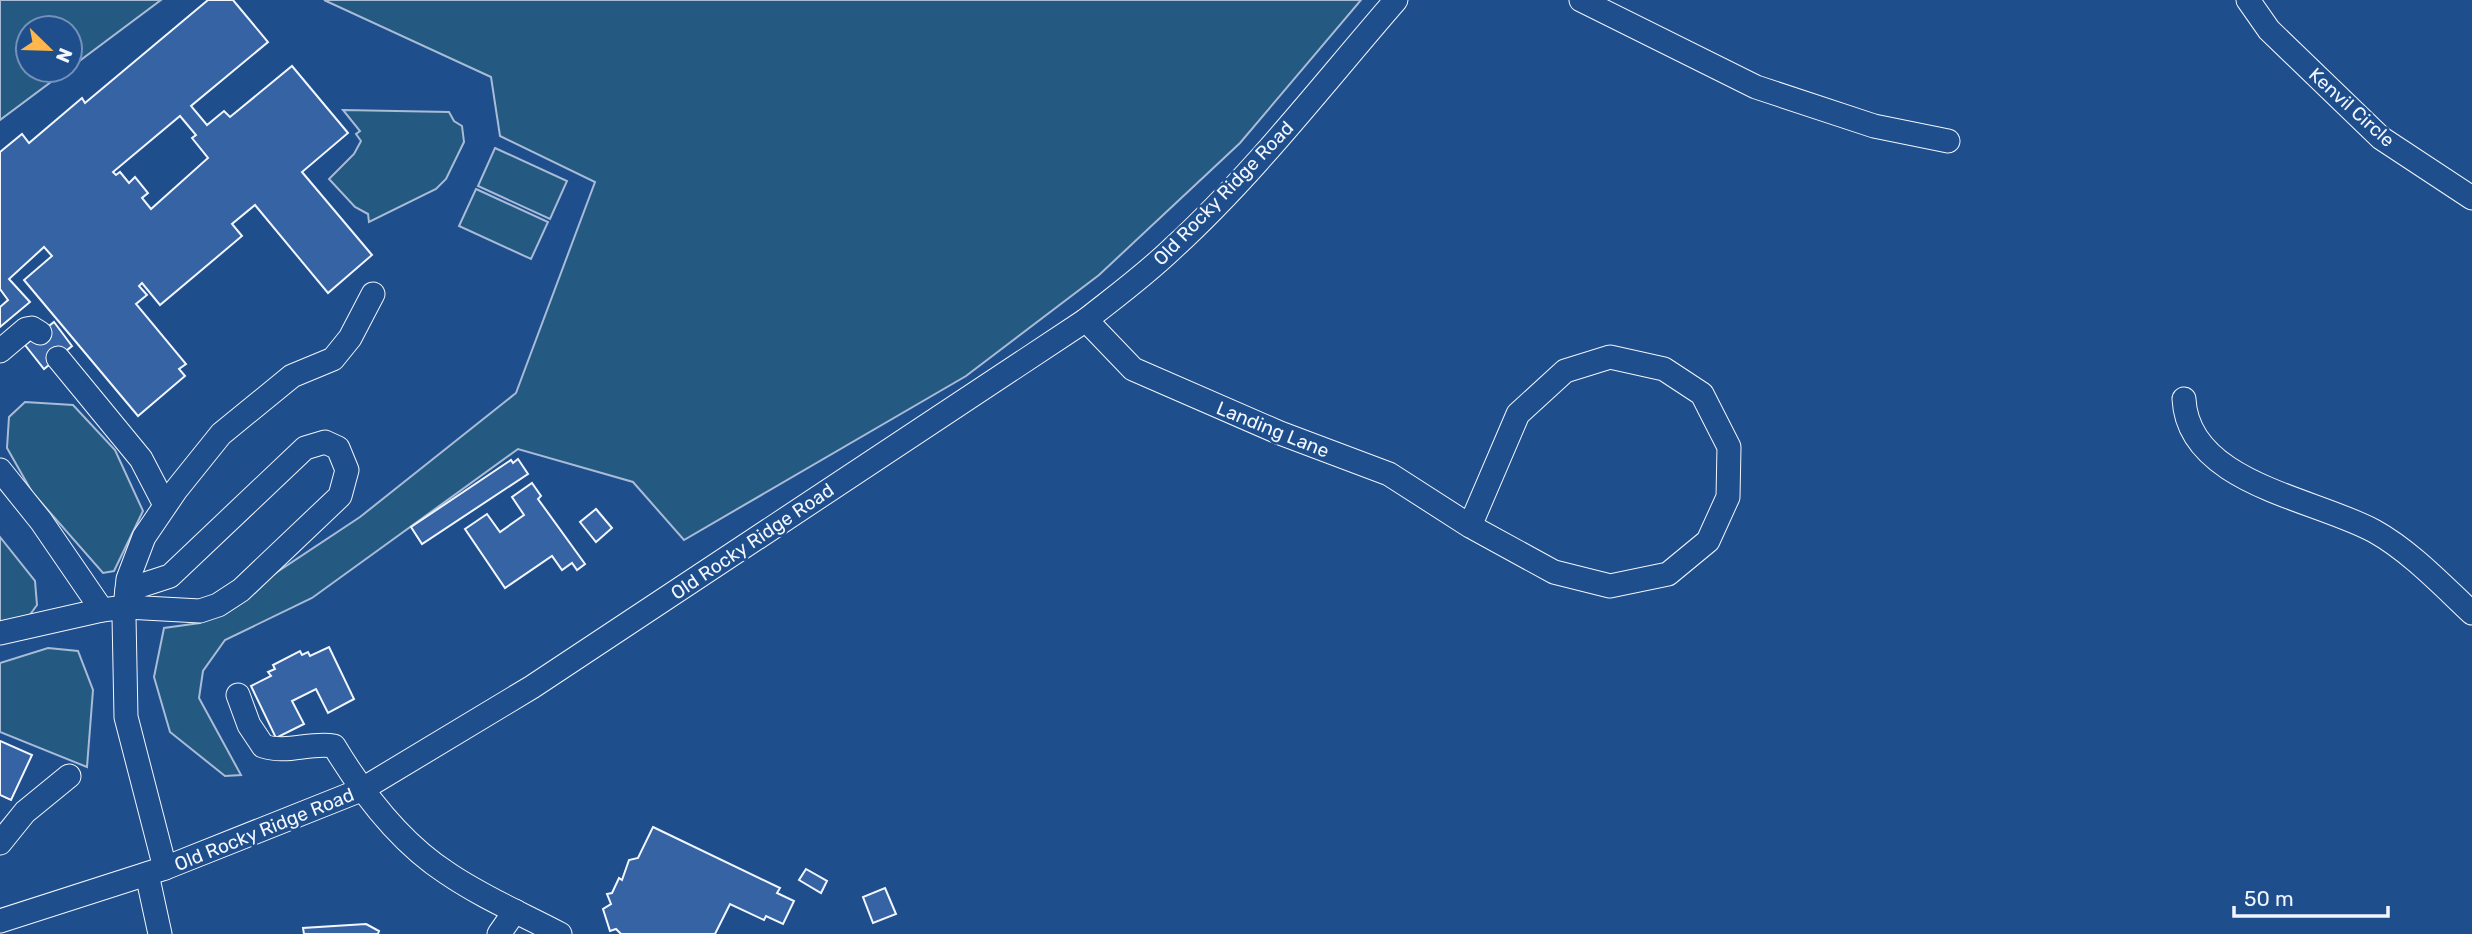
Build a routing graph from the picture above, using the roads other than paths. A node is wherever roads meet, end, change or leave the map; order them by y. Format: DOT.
graph roads {
  1 [pos="1396,0"];
  2 [pos="1581,0"];
  3 [pos="2248,0"];
  4 [pos="1948,141"];
  5 [pos="2472,198"];
  6 [pos="373,294"];
  7 [pos="1086,320"];
  8 [pos="40,334"];
  9 [pos="0,351"];
  10 [pos="58,358"];
  11 [pos="2184,399"];
  12 [pos="0,470"];
  13 [pos="165,505"];
  14 [pos="1470,526"];
  15 [pos="126,599"];
  16 [pos="102,610"];
  17 [pos="2472,613"];
  18 [pos="0,633"];
  19 [pos="239,695"];
  20 [pos="69,776"];
  21 [pos="361,790"];
  22 [pos="0,843"];
  23 [pos="156,871"];
  24 [pos="515,911"];
  25 [pos="0,921"];
  26 [pos="160,934"];
  27 [pos="499,934"];
  28 [pos="560,934"];
  1 -- 7 [label="street, Old Rocky Ridge Road"];
  2 -- 4 [label="street"];
  3 -- 5 [label="street, Kenvil Circle"];
  6 -- 13 [label="street"];
  7 -- 14 [label="street, Landing Lane"];
  7 -- 21 [label="street, Old Rocky Ridge Road"];
  8 -- 9 [label="street"];
  10 -- 13 [label="street"];
  11 -- 17 [label="street"];
  12 -- 16 [label="street"];
  13 -- 15 [label="street"];
  14 -- 14 [label="street, Landing Lane"];
  15 -- 15 [label="street"];
  15 -- 16 [label="street"];
  15 -- 23 [label="street"];
  16 -- 18 [label="street"];
  19 -- 21 [label="street"];
  20 -- 22 [label="street"];
  21 -- 23 [label="street, Old Rocky Ridge Road"];
  21 -- 24 [label="street"];
  23 -- 25 [label="street, Old Rocky Ridge Road"];
  23 -- 26 [label="street"];
  24 -- 27 [label="street"];
  24 -- 28 [label="street"];
}
